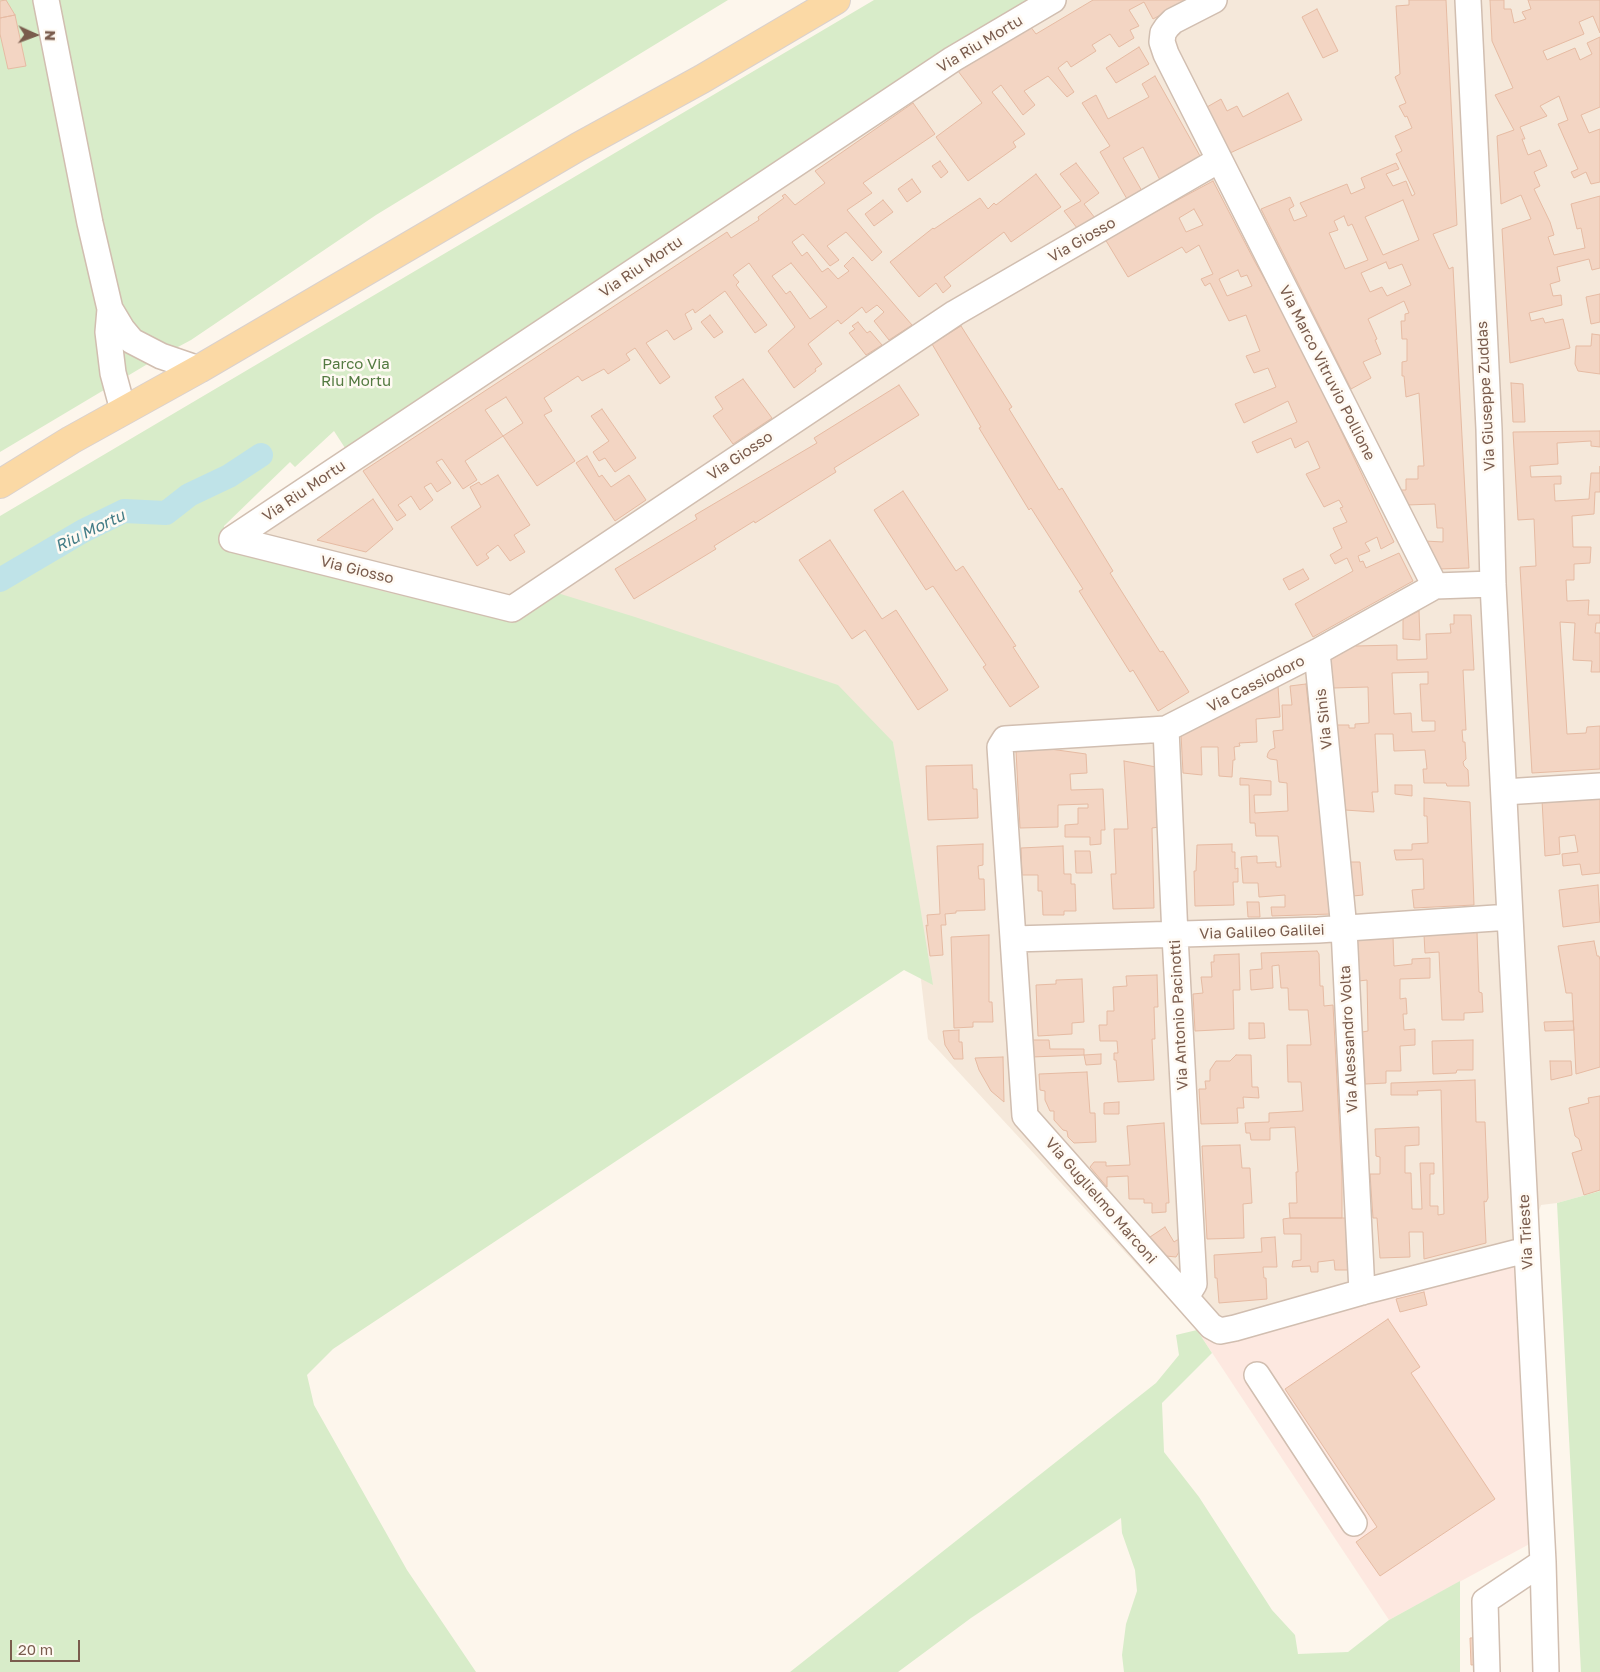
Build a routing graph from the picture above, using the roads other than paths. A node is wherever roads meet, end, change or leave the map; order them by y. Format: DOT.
graph roads {
  1 [pos="46,0"];
  2 [pos="836,0"];
  3 [pos="1053,0"];
  4 [pos="1214,0"];
  5 [pos="1468,0"];
  6 [pos="1219,160"];
  7 [pos="110,308"];
  8 [pos="199,368"];
  9 [pos="123,410"];
  10 [pos="0,484"];
  11 [pos="232,539"];
  12 [pos="1493,584"];
  13 [pos="1435,586"];
  14 [pos="1317,652"];
  15 [pos="1166,729"];
  16 [pos="1005,739"];
  17 [pos="1331,786"];
  18 [pos="1600,786"];
  19 [pos="1504,792"];
  20 [pos="1510,917"];
  21 [pos="1344,929"];
  22 [pos="1174,936"];
  23 [pos="1014,939"];
  24 [pos="1526,1250"];
  25 [pos="1362,1292"];
  26 [pos="1186,1298"];
  27 [pos="1258,1375"];
  28 [pos="1354,1523"];
  29 [pos="1543,1562"];
  30 [pos="1486,1672"];
  31 [pos="1546,1672"];
  1 -- 7 [label="street"];
  2 -- 8 [label="main road"];
  3 -- 11 [label="street, Via Riu Mortu"];
  4 -- 6 [label="street, Via Marco Vitruvio Pollione"];
  5 -- 12 [label="street, Via Giuseppe Zuddas"];
  6 -- 11 [label="street, Via Giosso"];
  6 -- 13 [label="street, Via Marco Vitruvio Pollione"];
  7 -- 8 [label="street"];
  7 -- 9 [label="street"];
  8 -- 9 [label="main road"];
  9 -- 10 [label="main road"];
  12 -- 13 [label="street, Via Cassiodoro"];
  12 -- 19 [label="street, Via Giuseppe Zuddas"];
  13 -- 14 [label="street, Via Cassiodoro"];
  14 -- 15 [label="street, Via Cassiodoro"];
  14 -- 17 [label="street, Via Sinis"];
  15 -- 16 [label="street, Via Cassiodoro"];
  15 -- 22 [label="street, Via Antonio Pacinotti"];
  16 -- 23 [label="street, Via Guglielmo Marconi"];
  17 -- 21 [label="street, Via Alessandro Volta"];
  18 -- 19 [label="street"];
  19 -- 20 [label="street, Via Trieste"];
  20 -- 21 [label="street, Via Galileo Galilei"];
  20 -- 24 [label="street, Via Trieste"];
  21 -- 22 [label="street, Via Galileo Galilei"];
  21 -- 25 [label="street, Via Alessandro Volta"];
  22 -- 23 [label="street, Via Galileo Galilei"];
  22 -- 26 [label="street, Via Antonio Pacinotti"];
  23 -- 26 [label="street, Via Guglielmo Marconi"];
  24 -- 25 [label="street, Via Guglielmo Marconi"];
  24 -- 29 [label="street, Via Trieste"];
  25 -- 26 [label="street, Via Guglielmo Marconi"];
  27 -- 28 [label="street"];
  29 -- 30 [label="street"];
  29 -- 31 [label="street, Via Trieste"];
}
